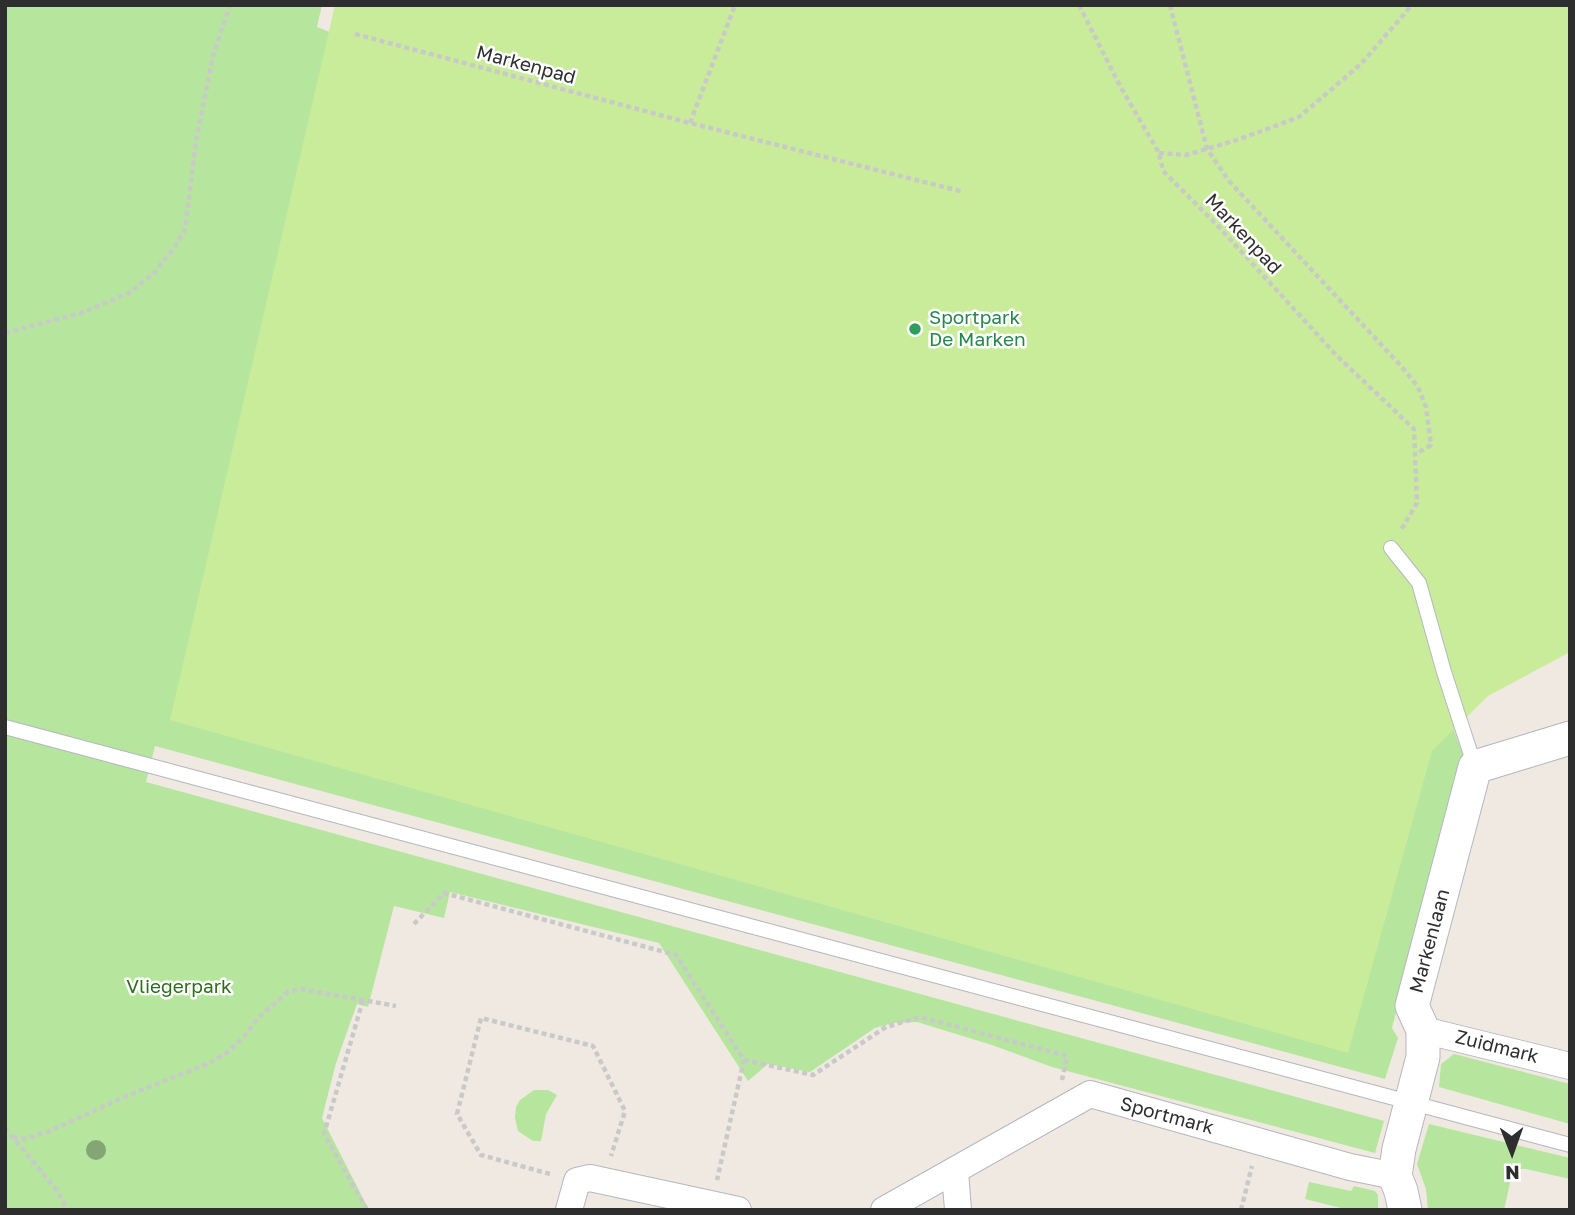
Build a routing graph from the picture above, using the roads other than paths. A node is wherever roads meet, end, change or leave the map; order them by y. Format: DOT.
graph roads {
  1 [pos="1391,548"];
  2 [pos="5,727"];
  3 [pos="1570,737"];
  4 [pos="1475,767"];
  5 [pos="1423,1030"];
  6 [pos="1570,1066"];
  7 [pos="1411,1104"];
  8 [pos="1570,1145"];
  9 [pos="955,1172"];
  10 [pos="1395,1176"];
  11 [pos="569,1210"];
  12 [pos="738,1210"];
  13 [pos="884,1210"];
  14 [pos="958,1210"];
  15 [pos="1405,1210"];
  1 -- 4 [label="lane"];
  2 -- 7 [label="lane"];
  3 -- 4 [label="street"];
  4 -- 5 [label="street, Markenlaan"];
  5 -- 6 [label="street, Zuidmark"];
  5 -- 7 [label="street, Markenlaan"];
  7 -- 8 [label="lane"];
  7 -- 10 [label="street, Markenlaan"];
  9 -- 10 [label="street, Sportmark"];
  9 -- 13 [label="street, Sportmark"];
  9 -- 14 [label="street"];
  10 -- 15 [label="street, Markenlaan"];
  11 -- 12 [label="street"];
}
